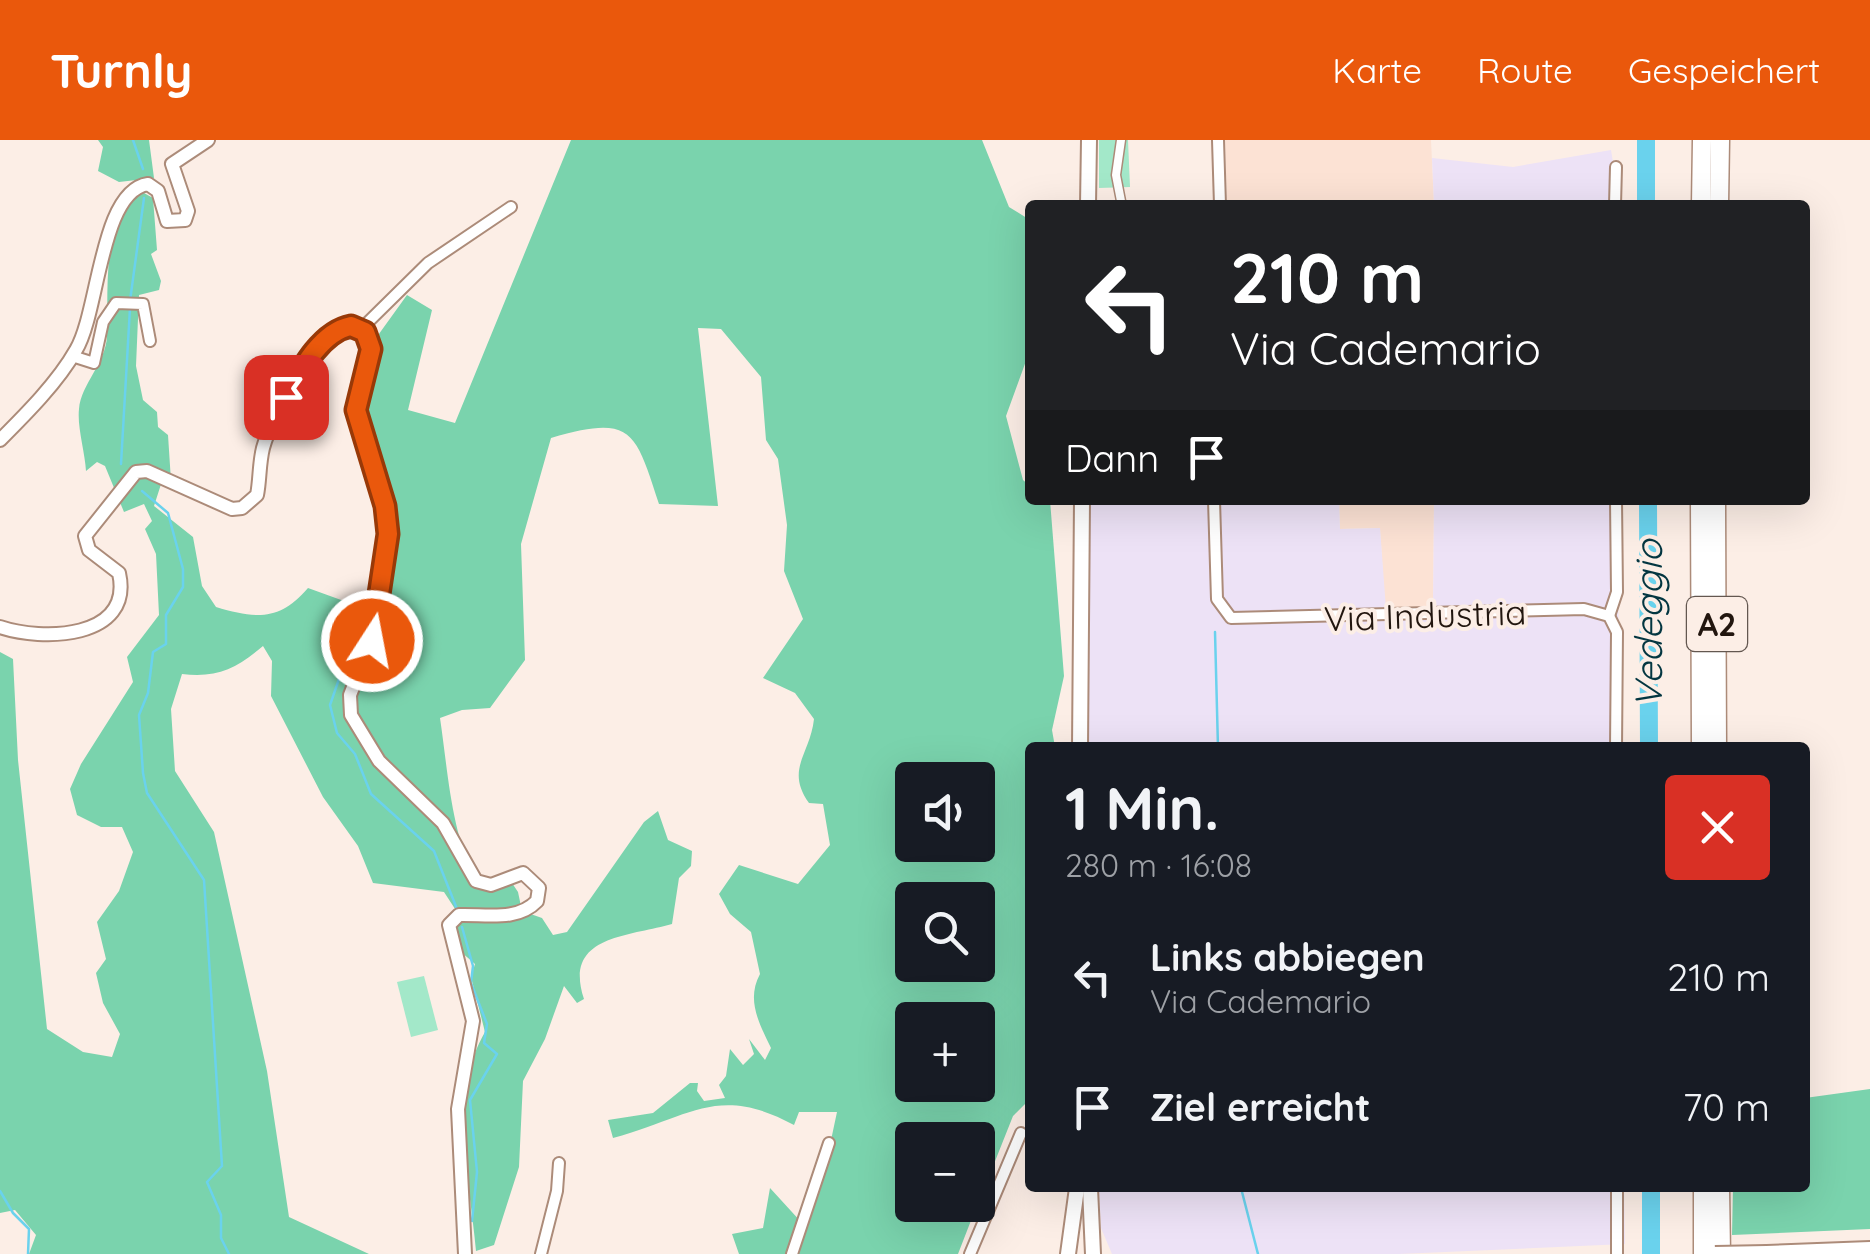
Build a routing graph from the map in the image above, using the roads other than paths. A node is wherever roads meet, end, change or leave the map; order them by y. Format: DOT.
graph roads {
  1 [pos="208,140"];
  2 [pos="1089,140"];
  3 [pos="1121,140"];
  4 [pos="1218,140"];
  5 [pos="1702,140"];
  6 [pos="1720,140"];
  7 [pos="1616,166"];
  8 [pos="1088,200"];
  9 [pos="1121,200"];
  10 [pos="1220,200"];
  11 [pos="1616,200"];
  12 [pos="1701,200"];
  13 [pos="1719,200"];
  14 [pos="512,207"];
  15 [pos="361,329"];
  16 [pos="150,342"];
  17 [pos="72,356"];
  18 [pos="0,440"];
  19 [pos="1082,505"];
  20 [pos="1214,505"];
  21 [pos="1616,505"];
  22 [pos="1700,505"];
  23 [pos="1716,505"];
  24 [pos="1609,616"];
  25 [pos="0,627"];
  26 [pos="1080,742"];
  27 [pos="1616,742"];
  28 [pos="1701,742"];
  29 [pos="1717,742"];
  30 [pos="1021,1133"];
  31 [pos="830,1143"];
  32 [pos="559,1164"];
  33 [pos="1077,1192"];
  34 [pos="1078,1192"];
  35 [pos="1090,1192"];
  36 [pos="1617,1192"];
  37 [pos="1703,1192"];
  38 [pos="1720,1192"];
  39 [pos="1092,1221"];
  40 [pos="1870,1248"];
  41 [pos="1767,1252"];
  42 [pos="465,1254"];
  43 [pos="541,1254"];
  44 [pos="792,1254"];
  45 [pos="970,1254"];
  46 [pos="1068,1254"];
  47 [pos="1080,1254"];
  48 [pos="1093,1254"];
  49 [pos="1109,1254"];
  50 [pos="1617,1254"];
  51 [pos="1704,1254"];
  52 [pos="1718,1254"];
  1 -- 17 [label="street"];
  2 -- 8 [label="main road"];
  3 -- 9 [label="street"];
  4 -- 10 [label="street"];
  5 -- 12 [label="highway"];
  6 -- 13 [label="highway"];
  7 -- 11 [label="street"];
  14 -- 15 [label="street"];
  15 -- 25 [label="street"];
  15 -- 42 [label="street"];
  16 -- 17 [label="street"];
  17 -- 18 [label="street"];
  19 -- 26 [label="main road"];
  20 -- 24 [label="street, Via Industria"];
  21 -- 24 [label="street"];
  22 -- 28 [label="highway, A2"];
  23 -- 29 [label="highway, A2"];
  24 -- 27 [label="street"];
  30 -- 45 [label="street"];
  31 -- 44 [label="street"];
  32 -- 43 [label="street"];
  33 -- 46 [label="main road"];
  34 -- 47 [label="main road"];
  35 -- 39 [label="main road"];
  36 -- 50 [label="street"];
  37 -- 51 [label="highway"];
  38 -- 52 [label="highway"];
  39 -- 48 [label="main road"];
  39 -- 49 [label="main road"];
  40 -- 41 [label="main road"];
  41 -- 52 [label="main road, bridge"];
}
